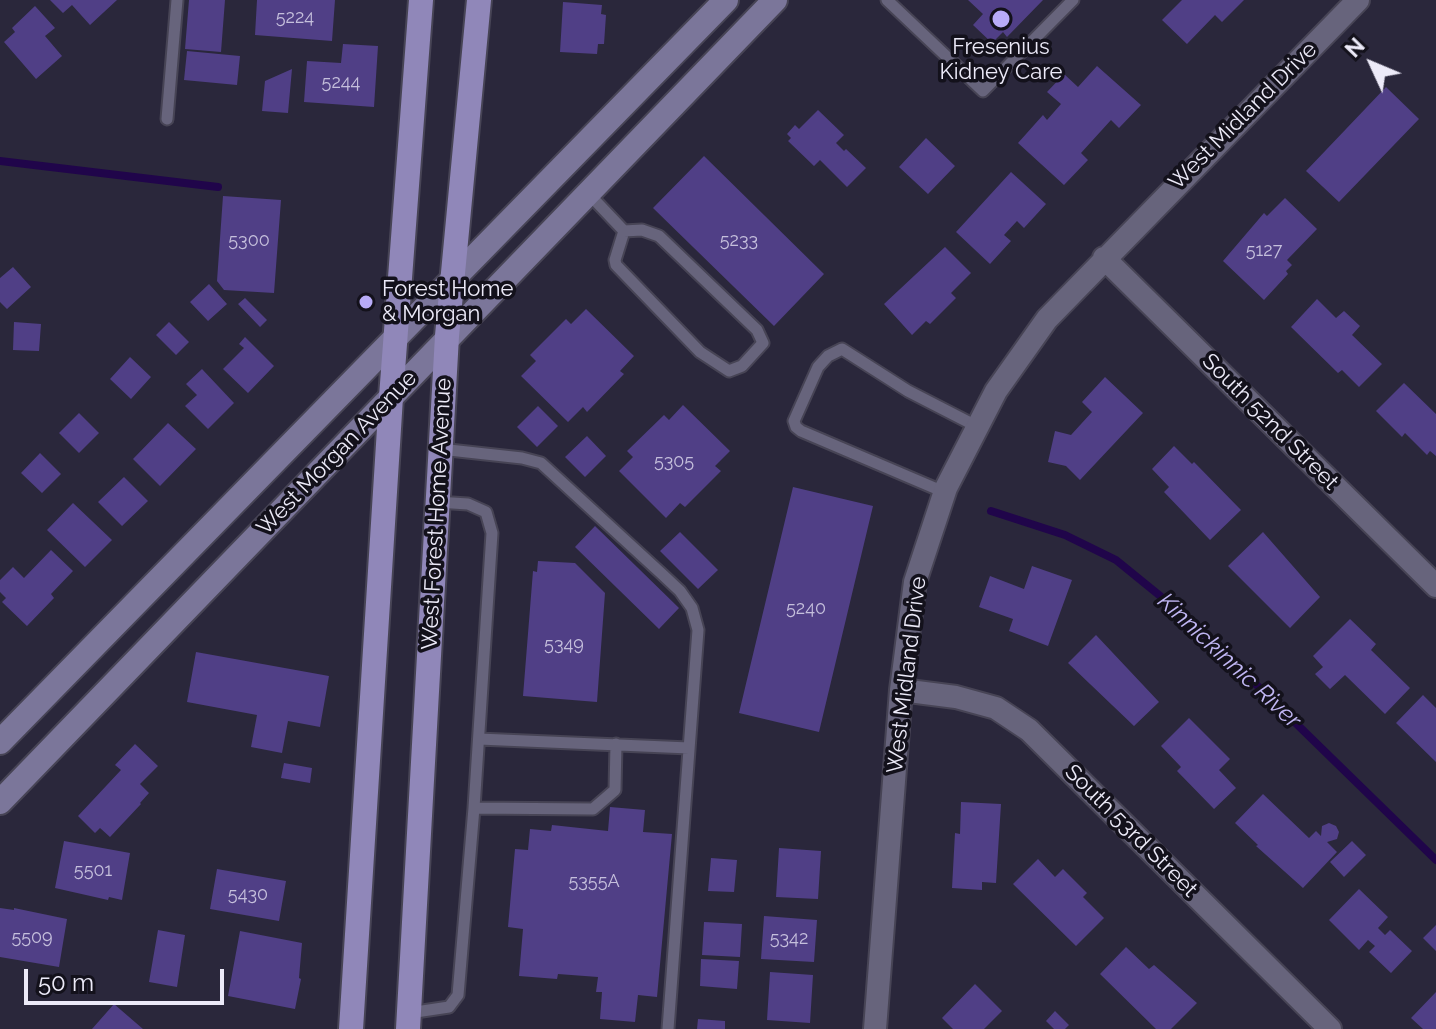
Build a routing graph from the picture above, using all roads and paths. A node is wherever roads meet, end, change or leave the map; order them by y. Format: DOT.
graph roads {
  1 [pos="177,0"];
  2 [pos="421,0"];
  3 [pos="479,0"];
  4 [pos="726,0"];
  5 [pos="775,0"];
  6 [pos="887,0"];
  7 [pos="1073,0"];
  8 [pos="1358,0"];
  9 [pos="167,119"];
  10 [pos="587,193"];
  11 [pos="624,231"];
  12 [pos="1104,258"];
  13 [pos="452,281"];
  14 [pos="447,336"];
  15 [pos="395,340"];
  16 [pos="391,397"];
  17 [pos="978,427"];
  18 [pos="440,449"];
  19 [pos="944,492"];
  20 [pos="437,502"];
  21 [pos="1436,586"];
  22 [pos="901,690"];
  23 [pos="479,739"];
  24 [pos="0,742"];
  25 [pos="616,744"];
  26 [pos="689,748"];
  27 [pos="0,802"];
  28 [pos="474,808"];
  29 [pos="408,1021"];
  30 [pos="351,1029"];
  31 [pos="668,1029"];
  32 [pos="875,1029"];
  33 [pos="1330,1029"];
  1 -- 9 [label="lane"];
  2 -- 15 [label="main road"];
  3 -- 13 [label="main road, West Forest Home Avenue"];
  4 -- 13 [label="street, West Morgan Avenue"];
  5 -- 10 [label="street, West Morgan Avenue"];
  6 -- 7 [label="lane"];
  8 -- 12 [label="street, West Midland Drive"];
  10 -- 11 [label="lane"];
  10 -- 14 [label="street, West Morgan Avenue"];
  11 -- 11 [label="lane"];
  12 -- 17 [label="street, West Midland Drive"];
  12 -- 21 [label="street, South 52nd Street"];
  13 -- 14 [label="main road, West Forest Home Avenue"];
  13 -- 15 [label="street, West Morgan Avenue"];
  14 -- 16 [label="street, West Morgan Avenue"];
  14 -- 18 [label="main road, West Forest Home Avenue"];
  15 -- 16 [label="main road"];
  15 -- 24 [label="street, West Morgan Avenue"];
  16 -- 27 [label="street, West Morgan Avenue"];
  16 -- 30 [label="main road"];
  17 -- 19 [label="street, West Midland Drive"];
  17 -- 19 [label="lane"];
  18 -- 20 [label="main road, West Forest Home Avenue"];
  18 -- 26 [label="lane"];
  19 -- 22 [label="street, West Midland Drive"];
  20 -- 23 [label="lane"];
  20 -- 29 [label="main road, West Forest Home Avenue"];
  22 -- 32 [label="street, West Midland Drive"];
  22 -- 33 [label="street, South 53rd Street"];
  23 -- 25 [label="lane"];
  23 -- 28 [label="lane"];
  25 -- 26 [label="lane"];
  25 -- 28 [label="lane"];
  26 -- 31 [label="lane"];
  28 -- 29 [label="lane"];
}
